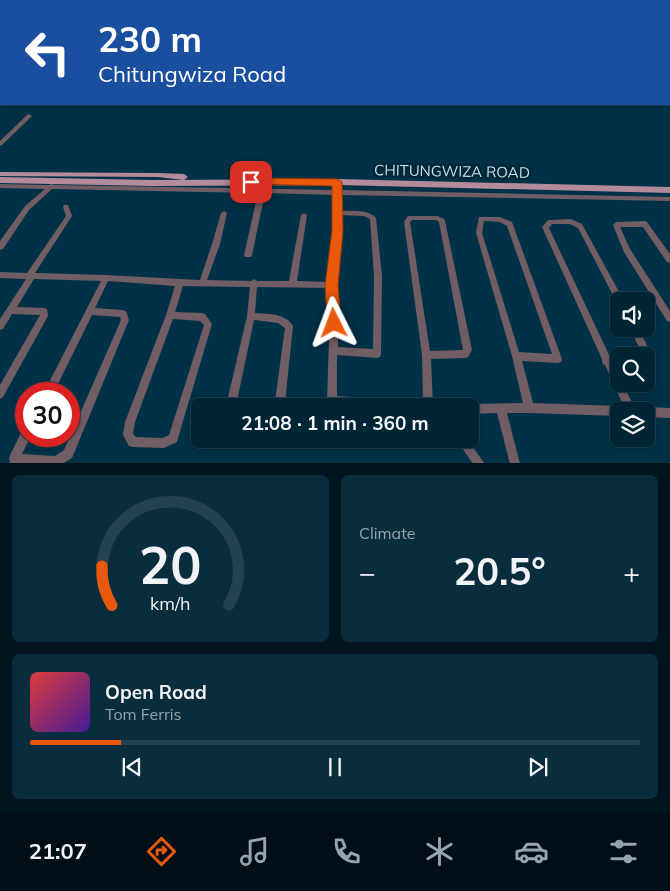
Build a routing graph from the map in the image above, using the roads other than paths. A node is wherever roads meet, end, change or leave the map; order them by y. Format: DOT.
graph roads {
  1 [pos="29,116"];
  2 [pos="0,144"];
  3 [pos="0,174"];
  4 [pos="0,180"];
  5 [pos="234,182"];
  6 [pos="337,182"];
  7 [pos="0,186"];
  8 [pos="52,186"];
  9 [pos="670,190"];
  10 [pos="262,191"];
  11 [pos="337,192"];
  12 [pos="670,199"];
  13 [pos="66,207"];
  14 [pos="224,213"];
  15 [pos="338,213"];
  16 [pos="304,215"];
  17 [pos="0,247"];
  18 [pos="248,255"];
  19 [pos="670,260"];
  20 [pos="0,275"];
  21 [pos="30,276"];
  22 [pos="106,278"];
  23 [pos="202,282"];
  24 [pos="254,282"];
  25 [pos="180,283"];
  26 [pos="292,283"];
  27 [pos="331,285"];
  28 [pos="615,292"];
  29 [pos="11,310"];
  30 [pos="91,311"];
  31 [pos="170,315"];
  32 [pos="251,316"];
  33 [pos="670,318"];
  34 [pos="0,326"];
  35 [pos="334,351"];
  36 [pos="426,355"];
  37 [pos="516,356"];
  38 [pos="606,361"];
  39 [pos="610,361"];
  40 [pos="54,382"];
  41 [pos="0,394"];
  42 [pos="233,398"];
  43 [pos="279,398"];
  44 [pos="332,398"];
  45 [pos="428,398"];
  46 [pos="626,402"];
  47 [pos="501,408"];
  48 [pos="529,408"];
  49 [pos="479,409"];
  50 [pos="610,412"];
  51 [pos="655,412"];
  52 [pos="670,413"];
  53 [pos="80,426"];
  54 [pos="20,447"];
  55 [pos="71,447"];
  56 [pos="468,448"];
  57 [pos="479,463"];
  58 [pos="515,463"];
  1 -- 2 [label="street"];
  3 -- 5 [label="main road"];
  4 -- 5 [label="main road"];
  5 -- 6 [label="main road, CHITUNGWIZA ROAD"];
  6 -- 9 [label="main road, CHITUNGWIZA ROAD"];
  6 -- 11 [label="street"];
  7 -- 8 [label="street"];
  8 -- 10 [label="street"];
  8 -- 17 [label="street"];
  10 -- 11 [label="street"];
  10 -- 18 [label="street"];
  11 -- 12 [label="street"];
  11 -- 15 [label="street"];
  13 -- 21 [label="street"];
  14 -- 23 [label="street"];
  15 -- 27 [label="street"];
  15 -- 35 [label="street"];
  16 -- 26 [label="street"];
  19 -- 33 [label="street"];
  20 -- 21 [label="street"];
  21 -- 22 [label="street"];
  21 -- 29 [label="street"];
  22 -- 25 [label="street"];
  22 -- 30 [label="street"];
  23 -- 24 [label="street"];
  23 -- 25 [label="street"];
  24 -- 26 [label="street"];
  24 -- 32 [label="street"];
  25 -- 31 [label="street"];
  26 -- 27 [label="street"];
  27 -- 35 [label="street"];
  28 -- 38 [label="street"];
  29 -- 34 [label="street"];
  29 -- 41 [label="street"];
  30 -- 40 [label="street"];
  30 -- 53 [label="street"];
  31 -- 31 [label="street"];
  32 -- 42 [label="street"];
  32 -- 43 [label="street"];
  35 -- 44 [label="street"];
  36 -- 36 [label="street"];
  36 -- 45 [label="street"];
  37 -- 37 [label="street"];
  37 -- 48 [label="street"];
  38 -- 39 [label="street"];
  38 -- 46 [label="street"];
  47 -- 48 [label="street"];
  47 -- 49 [label="street"];
  47 -- 58 [label="street"];
  48 -- 50 [label="street"];
  51 -- 52 [label="street"];
  54 -- 55 [label="street"];
  56 -- 57 [label="street"];
}
